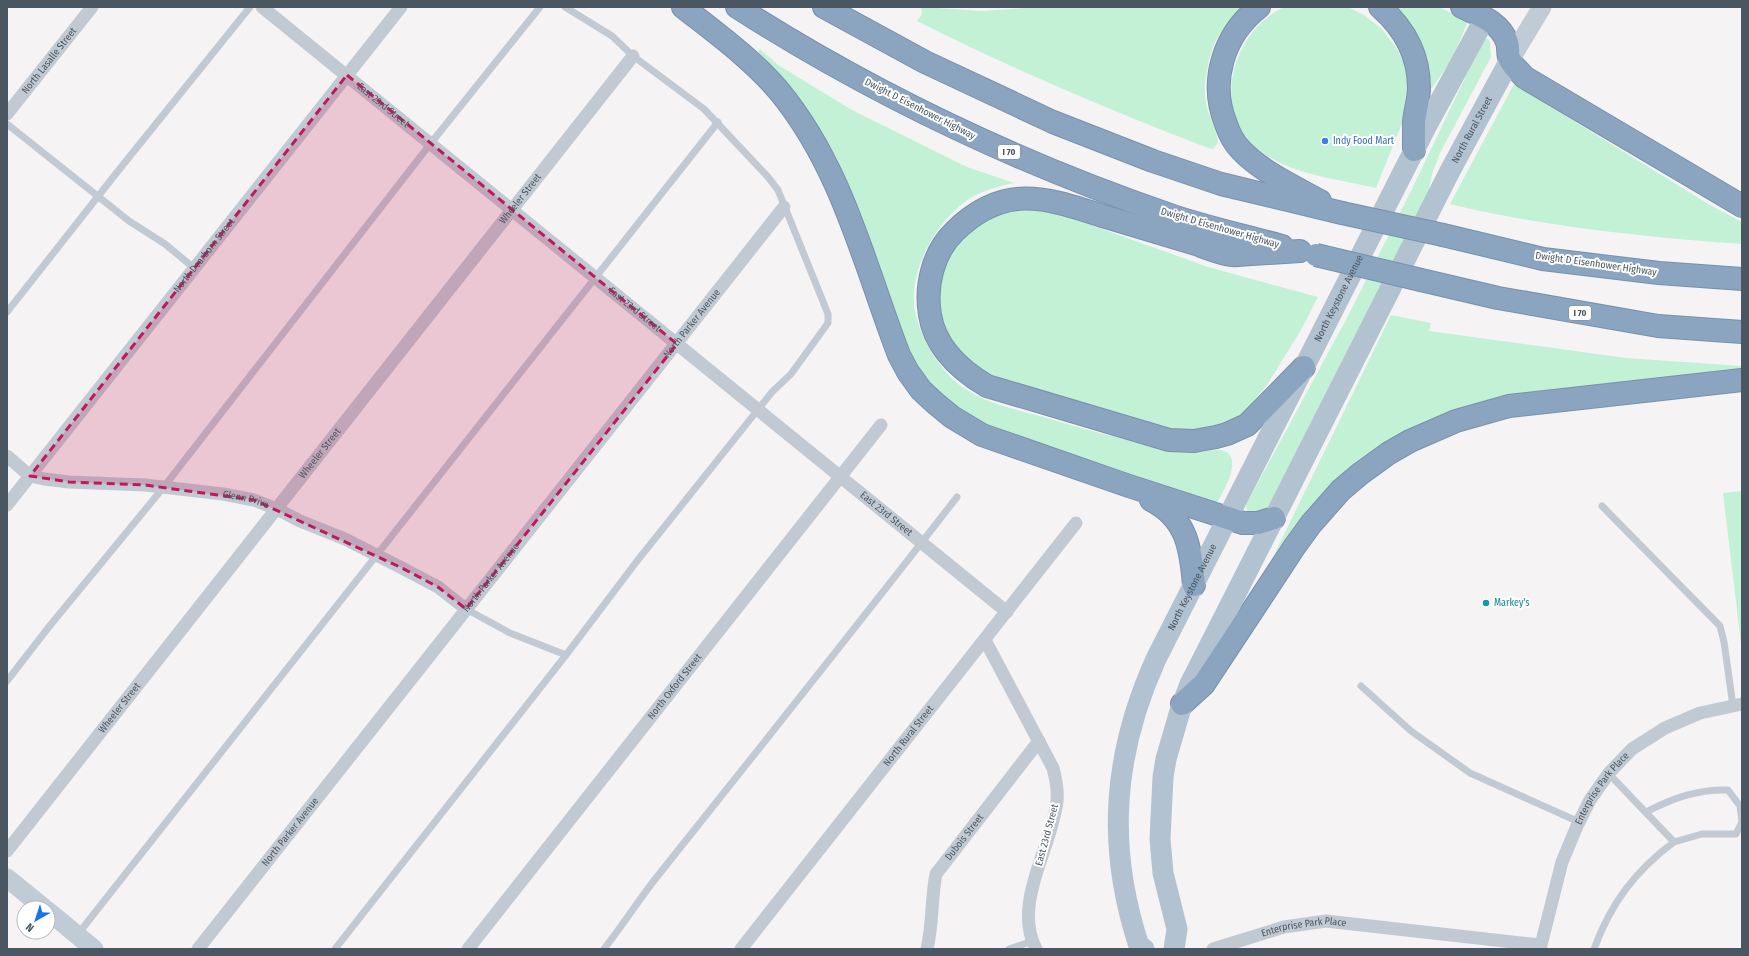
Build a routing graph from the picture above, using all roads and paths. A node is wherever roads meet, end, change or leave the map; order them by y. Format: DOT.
graph roads {
  1 [pos="92,7"];
  2 [pos="250,7"];
  3 [pos="262,7"];
  4 [pos="401,7"];
  5 [pos="540,7"];
  6 [pos="566,7"];
  7 [pos="683,7"];
  8 [pos="737,7"];
  9 [pos="824,7"];
  10 [pos="1259,7"];
  11 [pos="1380,7"];
  12 [pos="1462,7"];
  13 [pos="1542,7"];
  14 [pos="1488,12"];
  15 [pos="633,56"];
  16 [pos="1510,60"];
  17 [pos="347,75"];
  18 [pos="7,114"];
  19 [pos="718,122"];
  20 [pos="7,124"];
  21 [pos="430,143"];
  22 [pos="1414,150"];
  23 [pos="98,196"];
  24 [pos="1742,206"];
  25 [pos="784,207"];
  26 [pos="513,210"];
  27 [pos="1342,213"];
  28 [pos="1308,253"];
  29 [pos="194,268"];
  30 [pos="596,277"];
  31 [pos="1742,278"];
  32 [pos="7,312"];
  33 [pos="1742,332"];
  34 [pos="677,344"];
  35 [pos="1304,367"];
  36 [pos="1742,380"];
  37 [pos="759,410"];
  38 [pos="881,425"];
  39 [pos="7,456"];
  40 [pos="30,476"];
  41 [pos="841,476"];
  42 [pos="1126,485"];
  43 [pos="163,488"];
  44 [pos="957,497"];
  45 [pos="7,505"];
  46 [pos="1602,506"];
  47 [pos="277,508"];
  48 [pos="1274,518"];
  49 [pos="1228,519"];
  50 [pos="1076,523"];
  51 [pos="922,543"];
  52 [pos="377,556"];
  53 [pos="1194,585"];
  54 [pos="466,609"];
  55 [pos="1007,612"];
  56 [pos="985,640"];
  57 [pos="566,655"];
  58 [pos="7,681"];
  59 [pos="1361,686"];
  60 [pos="1182,704"];
  61 [pos="1737,705"];
  62 [pos="1039,741"];
  63 [pos="1609,774"];
  64 [pos="1646,812"];
  65 [pos="1742,821"];
  66 [pos="1579,822"];
  67 [pos="1674,842"];
  68 [pos="7,851"];
  69 [pos="7,878"];
  70 [pos="34,900"];
  71 [pos="56,918"];
  72 [pos="77,935"];
  73 [pos="1035,945"];
  74 [pos="1540,947"];
  75 [pos="94,949"];
  76 [pos="198,949"];
  77 [pos="335,949"];
  78 [pos="468,949"];
  79 [pos="604,949"];
  80 [pos="741,949"];
  81 [pos="927,949"];
  82 [pos="1009,949"];
  83 [pos="1144,949"];
  84 [pos="1174,949"];
  85 [pos="1213,949"];
  86 [pos="1594,949"];
  1 -- 18 [label="street, North Lasalle Street"];
  2 -- 23 [label="lane"];
  3 -- 17 [label="street, East 23rd Street"];
  4 -- 17 [label="street, North Dearborn Street"];
  5 -- 21 [label="lane"];
  6 -- 15 [label="lane"];
  7 -- 42 [label="highway"];
  8 -- 28 [label="highway, Dwight D Eisenhower Highway / I 70"];
  9 -- 27 [label="highway, Dwight D Eisenhower Highway"];
  10 -- 27 [label="highway"];
  11 -- 22 [label="highway"];
  12 -- 14 [label="highway"];
  13 -- 16 [label="street, North Rural Street"];
  14 -- 16 [label="highway"];
  14 -- 22 [label="main road"];
  15 -- 19 [label="lane"];
  15 -- 26 [label="street, Wheeler Street"];
  16 -- 24 [label="highway"];
  16 -- 48 [label="main road, North Rural Street"];
  17 -- 21 [label="street, East 23rd Street"];
  17 -- 29 [label="street, North Dearborn Street"];
  19 -- 25 [label="lane"];
  19 -- 30 [label="lane"];
  20 -- 23 [label="lane"];
  21 -- 26 [label="street, East 23rd Street"];
  21 -- 43 [label="lane"];
  22 -- 35 [label="main road, North Keystone Avenue"];
  23 -- 29 [label="lane"];
  23 -- 32 [label="lane"];
  25 -- 34 [label="street, North Parker Avenue"];
  25 -- 37 [label="lane"];
  26 -- 30 [label="street, East 23rd Street"];
  26 -- 47 [label="street, Wheeler Street"];
  27 -- 31 [label="highway, Dwight D Eisenhower Highway, bridge"];
  28 -- 33 [label="highway, Dwight D Eisenhower Highway / I 70, bridge"];
  28 -- 35 [label="highway"];
  29 -- 40 [label="street, North Dearborn Street"];
  30 -- 34 [label="street, East 23rd Street"];
  30 -- 52 [label="lane"];
  34 -- 37 [label="street, East 23rd Street"];
  34 -- 54 [label="street, North Parker Avenue"];
  35 -- 49 [label="main road, North Keystone Avenue"];
  36 -- 60 [label="highway"];
  37 -- 41 [label="street, East 23rd Street"];
  37 -- 57 [label="lane"];
  38 -- 41 [label="street, North Oxford Street"];
  39 -- 40 [label="street"];
  40 -- 43 [label="street, Glenn Drive"];
  40 -- 45 [label="street, North Dearborn Street"];
  41 -- 51 [label="street, East 23rd Street"];
  41 -- 78 [label="street, North Oxford Street"];
  42 -- 49 [label="highway"];
  42 -- 53 [label="highway"];
  43 -- 47 [label="street, Glenn Drive"];
  43 -- 58 [label="lane"];
  44 -- 51 [label="lane"];
  46 -- 61 [label="lane"];
  47 -- 52 [label="street, Glenn Drive"];
  47 -- 68 [label="street, Wheeler Street"];
  48 -- 49 [label="highway"];
  48 -- 60 [label="main road"];
  49 -- 53 [label="main road, North Keystone Avenue"];
  50 -- 55 [label="street, North Rural Street"];
  51 -- 55 [label="street, East 23rd Street"];
  51 -- 79 [label="lane"];
  52 -- 54 [label="street, Glenn Drive"];
  52 -- 72 [label="lane"];
  53 -- 83 [label="main road, North Keystone Avenue"];
  54 -- 57 [label="lane"];
  54 -- 76 [label="street, North Parker Avenue"];
  55 -- 56 [label="street, North Rural Street"];
  56 -- 62 [label="street, East 23rd Street"];
  56 -- 80 [label="street, North Rural Street"];
  57 -- 77 [label="lane"];
  59 -- 66 [label="lane"];
  60 -- 84 [label="main road"];
  61 -- 63 [label="street, Enterprise Park Place"];
  62 -- 73 [label="street, East 23rd Street"];
  62 -- 81 [label="street, Dubois Street"];
  63 -- 64 [label="lane"];
  63 -- 66 [label="street, Enterprise Park Place"];
  64 -- 65 [label="lane"];
  64 -- 67 [label="lane"];
  65 -- 67 [label="lane"];
  66 -- 74 [label="street, Enterprise Park Place"];
  67 -- 86 [label="lane"];
  69 -- 70 [label="street"];
  71 -- 72 [label="street"];
  72 -- 75 [label="street"];
  73 -- 82 [label="lane"];
  74 -- 85 [label="street, Enterprise Park Place"];
}
